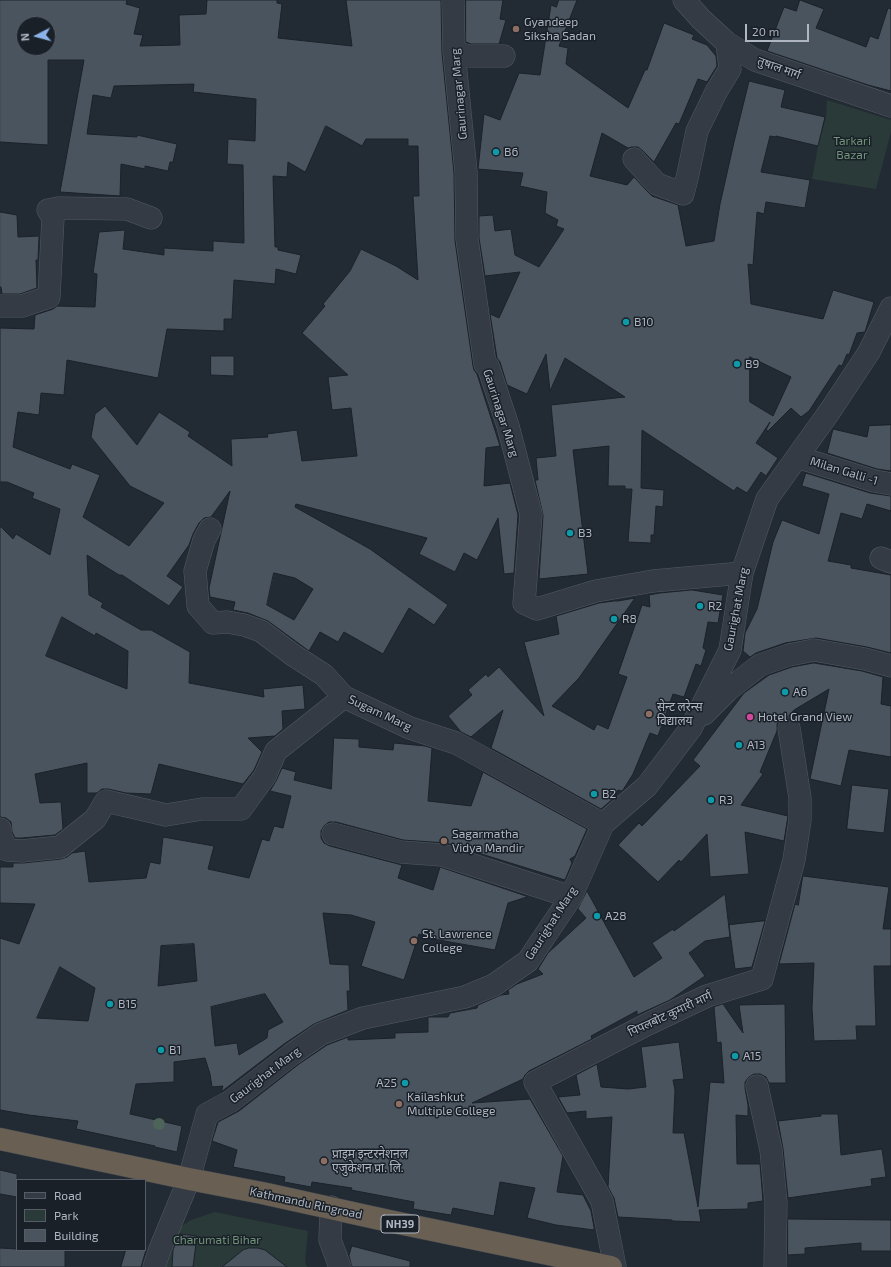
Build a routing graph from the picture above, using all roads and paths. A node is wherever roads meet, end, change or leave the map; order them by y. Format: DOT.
graph roads {
  1 [pos="453,0"];
  2 [pos="684,0"];
  3 [pos="727,43"];
  4 [pos="454,52"];
  5 [pos="504,56"];
  6 [pos="891,106"];
  7 [pos="634,159"];
  8 [pos="151,218"];
  9 [pos="0,306"];
  10 [pos="891,308"];
  11 [pos="797,457"];
  12 [pos="891,484"];
  13 [pos="210,529"];
  14 [pos="742,573"];
  15 [pos="891,666"];
  16 [pos="344,697"];
  17 [pos="691,728"];
  18 [pos="789,728"];
  19 [pos="603,824"];
  20 [pos="0,829"];
  21 [pos="333,834"];
  22 [pos="571,897"];
  23 [pos="756,1086"];
  24 [pos="0,1140"];
  25 [pos="189,1179"];
  26 [pos="331,1207"];
  27 [pos="154,1267"];
  28 [pos="340,1267"];
  29 [pos="611,1267"];
  30 [pos="615,1267"];
  31 [pos="775,1267"];
  1 -- 4 [label="street, Gaurinagar Marg"];
  2 -- 3 [label="street, तुषाल मार्ग"];
  3 -- 6 [label="street, तुषाल मार्ग"];
  3 -- 7 [label="street"];
  4 -- 5 [label="street"];
  4 -- 14 [label="street, Gaurinagar Marg"];
  8 -- 9 [label="street"];
  10 -- 11 [label="street, Gaurighat Marg"];
  11 -- 12 [label="street, Milan Galli -1"];
  11 -- 14 [label="street, Gaurighat Marg"];
  13 -- 16 [label="street, Sugam Marg"];
  14 -- 17 [label="street, Gaurighat Marg"];
  15 -- 17 [label="street"];
  16 -- 19 [label="street, Sugam Marg"];
  16 -- 20 [label="street"];
  17 -- 19 [label="street, Gaurighat Marg"];
  18 -- 30 [label="street, पिपलबोट कुमारी मार्ग"];
  19 -- 22 [label="street, Gaurighat Marg"];
  21 -- 22 [label="street"];
  22 -- 25 [label="street, Gaurighat Marg"];
  23 -- 31 [label="street"];
  24 -- 25 [label="highway, Kathmandu Ringroad / NH39"];
  25 -- 26 [label="highway, Kathmandu Ringroad / NH39"];
  25 -- 27 [label="street, Gaurighat Marg"];
  26 -- 28 [label="street"];
  26 -- 29 [label="highway, Kathmandu Ringroad / NH39"];
}
